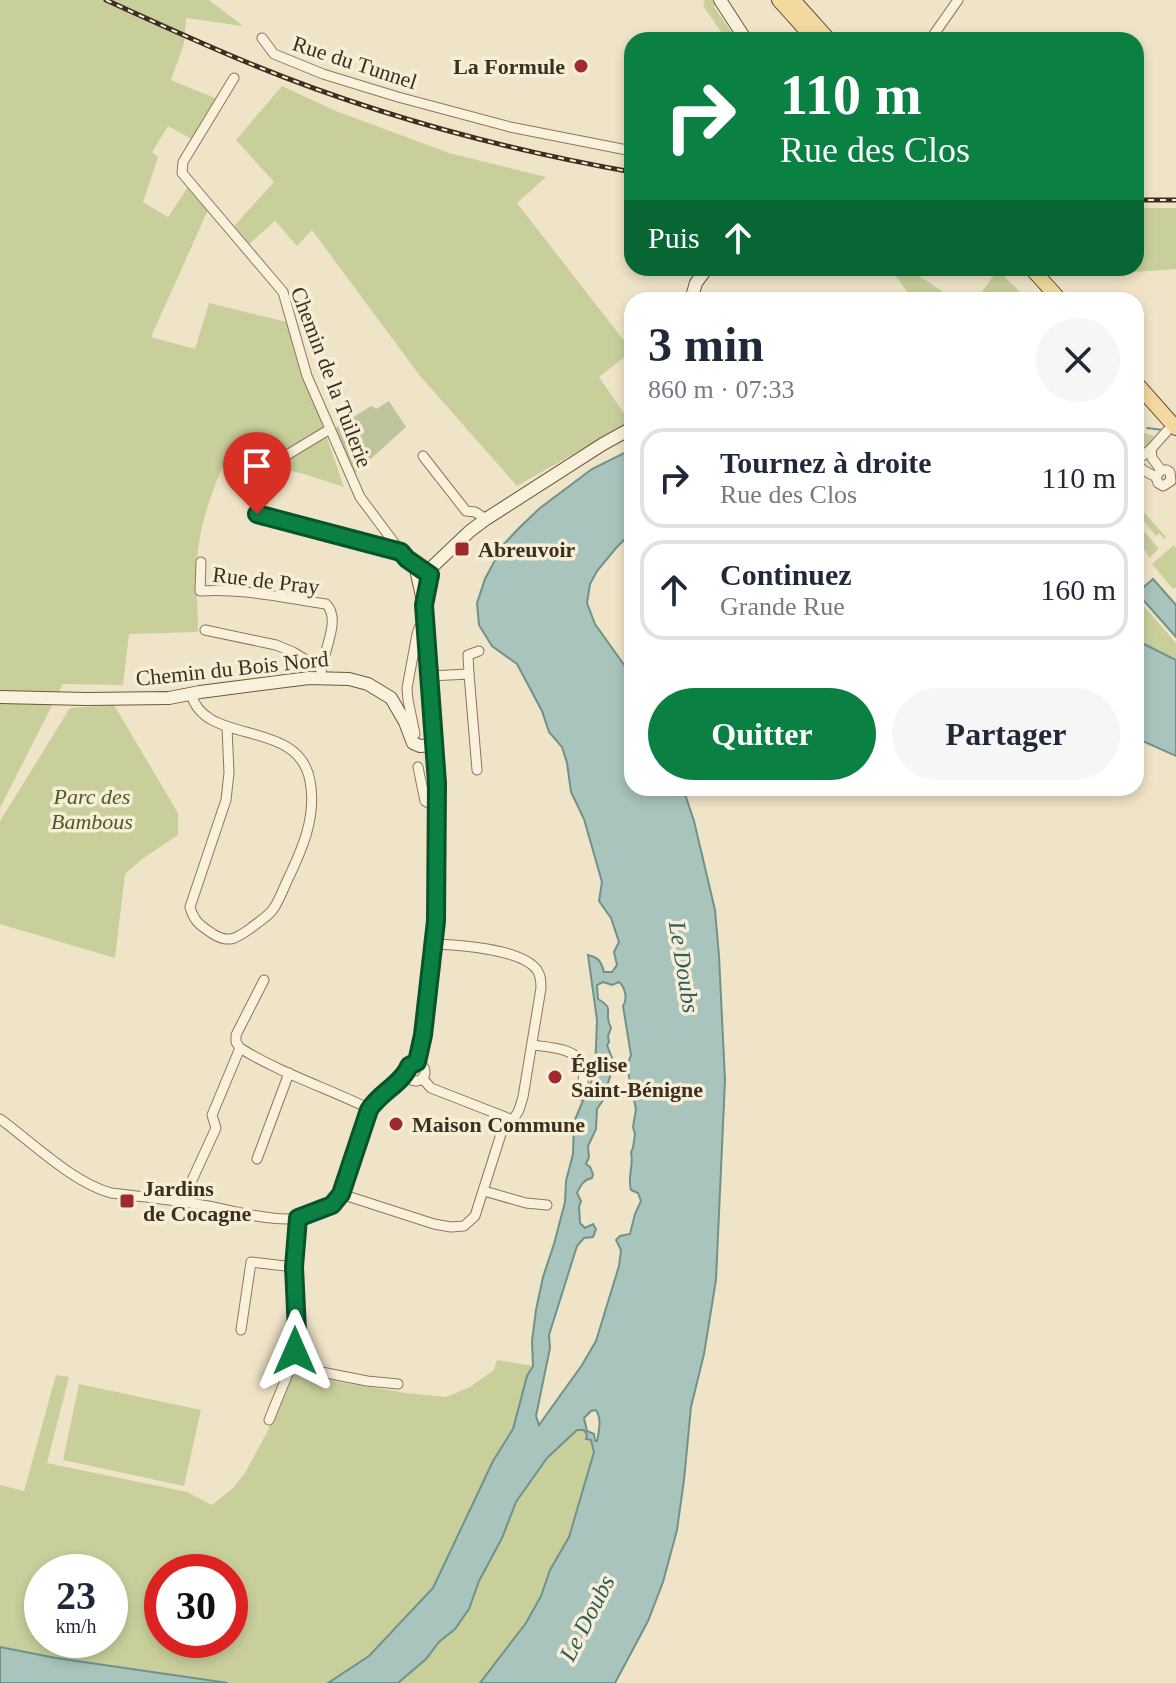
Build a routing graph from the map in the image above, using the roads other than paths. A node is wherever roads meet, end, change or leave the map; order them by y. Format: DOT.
graph roads {
  1 [pos="720,0"];
  2 [pos="779,0"];
  3 [pos="793,0"];
  4 [pos="958,0"];
  5 [pos="741,32"];
  6 [pos="808,32"];
  7 [pos="822,32"];
  8 [pos="936,32"];
  9 [pos="262,38"];
  10 [pos="234,78"];
  11 [pos="624,149"];
  12 [pos="1038,276"];
  13 [pos="1048,276"];
  14 [pos="1053,292"];
  15 [pos="1063,292"];
  16 [pos="1144,382"];
  17 [pos="1144,394"];
  18 [pos="1176,418"];
  19 [pos="330,429"];
  20 [pos="1171,430"];
  21 [pos="624,432"];
  22 [pos="1151,449"];
  23 [pos="232,453"];
  24 [pos="1144,455"];
  25 [pos="423,456"];
  26 [pos="1144,470"];
  27 [pos="1166,471"];
  28 [pos="257,514"];
  29 [pos="486,519"];
  30 [pos="404,555"];
  31 [pos="201,562"];
  32 [pos="423,577"];
  33 [pos="425,625"];
  34 [pos="205,630"];
  35 [pos="479,651"];
  36 [pos="321,673"];
  37 [pos="469,674"];
  38 [pos="430,676"];
  39 [pos="191,693"];
  40 [pos="0,697"];
  41 [pos="227,727"];
  42 [pos="415,734"];
  43 [pos="434,745"];
  44 [pos="418,767"];
  45 [pos="477,770"];
  46 [pos="438,804"];
  47 [pos="434,944"];
  48 [pos="264,980"];
  49 [pos="532,1045"];
  50 [pos="240,1048"];
  51 [pos="417,1062"];
  52 [pos="289,1073"];
  53 [pos="407,1074"];
  54 [pos="422,1078"];
  55 [pos="581,1095"];
  56 [pos="370,1109"];
  57 [pos="0,1119"];
  58 [pos="513,1120"];
  59 [pos="257,1159"];
  60 [pos="484,1191"];
  61 [pos="341,1194"];
  62 [pos="182,1202"];
  63 [pos="547,1205"];
  64 [pos="298,1218"];
  65 [pos="294,1267"];
  66 [pos="241,1330"];
  67 [pos="291,1366"];
  68 [pos="398,1384"];
  69 [pos="269,1420"];
  1 -- 5 [label="street"];
  2 -- 6 [label="main road"];
  3 -- 7 [label="main road"];
  4 -- 8 [label="street"];
  9 -- 11 [label="street, Rue du Tunnel"];
  10 -- 19 [label="street, Chemin de la Tuilerie"];
  12 -- 14 [label="main road"];
  13 -- 15 [label="main road"];
  16 -- 18 [label="main road"];
  17 -- 20 [label="main road"];
  19 -- 23 [label="street"];
  19 -- 30 [label="street, Chemin de la Tuilerie"];
  20 -- 22 [label="street"];
  21 -- 29 [label="street"];
  22 -- 24 [label="street"];
  22 -- 27 [label="street"];
  25 -- 29 [label="street"];
  26 -- 27 [label="street"];
  28 -- 30 [label="street"];
  29 -- 32 [label="street"];
  30 -- 32 [label="street, Chemin de la Tuilerie"];
  31 -- 36 [label="street, Rue de Pray"];
  32 -- 33 [label="street"];
  33 -- 38 [label="street"];
  33 -- 42 [label="street"];
  34 -- 36 [label="street"];
  35 -- 37 [label="street"];
  36 -- 39 [label="street, Chemin du Bois Nord"];
  36 -- 43 [label="street, Chemin du Bois Nord"];
  37 -- 38 [label="street"];
  37 -- 45 [label="street"];
  38 -- 43 [label="street"];
  39 -- 40 [label="street, Chemin du Bois Nord"];
  39 -- 41 [label="street"];
  41 -- 41 [label="street"];
  43 -- 46 [label="street"];
  44 -- 46 [label="street"];
  46 -- 47 [label="street"];
  47 -- 49 [label="street"];
  47 -- 51 [label="street"];
  48 -- 50 [label="street"];
  49 -- 55 [label="street"];
  49 -- 58 [label="street"];
  50 -- 52 [label="street"];
  50 -- 62 [label="street"];
  51 -- 53 [label="street"];
  51 -- 54 [label="street"];
  52 -- 56 [label="street"];
  52 -- 59 [label="street"];
  53 -- 54 [label="street"];
  53 -- 56 [label="street"];
  54 -- 58 [label="street"];
  56 -- 61 [label="street"];
  57 -- 62 [label="street"];
  58 -- 60 [label="street"];
  60 -- 61 [label="street"];
  60 -- 63 [label="street"];
  61 -- 64 [label="street"];
  62 -- 64 [label="street"];
  64 -- 65 [label="street"];
  65 -- 66 [label="street"];
  65 -- 67 [label="street"];
  67 -- 68 [label="street"];
  67 -- 69 [label="street"];
}
